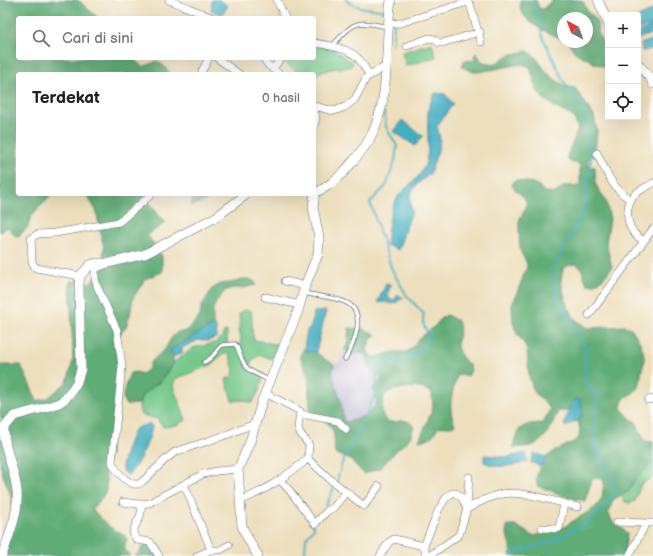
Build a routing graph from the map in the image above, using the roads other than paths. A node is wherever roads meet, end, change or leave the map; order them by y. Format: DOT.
graph roads {
  1 [pos="169,0"];
  2 [pos="277,0"];
  3 [pos="391,0"];
  4 [pos="598,0"];
  5 [pos="208,16"];
  6 [pos="284,16"];
  7 [pos="605,16"];
  8 [pos="391,20"];
  9 [pos="480,32"];
  10 [pos="481,42"];
  11 [pos="316,44"];
  12 [pos="331,46"];
  13 [pos="407,46"];
  14 [pos="208,60"];
  15 [pos="220,60"];
  16 [pos="265,60"];
  17 [pos="280,60"];
  18 [pos="386,66"];
  19 [pos="641,67"];
  20 [pos="202,71"];
  21 [pos="236,72"];
  22 [pos="276,72"];
  23 [pos="369,75"];
  24 [pos="653,84"];
  25 [pos="316,107"];
  26 [pos="597,152"];
  27 [pos="653,183"];
  28 [pos="316,192"];
  29 [pos="150,196"];
  30 [pos="244,196"];
  31 [pos="314,196"];
  32 [pos="630,200"];
  33 [pos="653,229"];
  34 [pos="644,241"];
  35 [pos="108,263"];
  36 [pos="80,276"];
  37 [pos="285,281"];
  38 [pos="305,289"];
  39 [pos="265,297"];
  40 [pos="300,305"];
  41 [pos="589,315"];
  42 [pos="345,359"];
  43 [pos="204,362"];
  44 [pos="270,380"];
  45 [pos="265,393"];
  46 [pos="301,414"];
  47 [pos="255,424"];
  48 [pos="346,429"];
  49 [pos="308,458"];
  50 [pos="238,470"];
  51 [pos="470,477"];
  52 [pos="280,480"];
  53 [pos="184,484"];
  54 [pos="379,486"];
  55 [pos="344,490"];
  56 [pos="240,501"];
  57 [pos="123,502"];
  58 [pos="141,504"];
  59 [pos="564,504"];
  60 [pos="578,507"];
  61 [pos="467,509"];
  62 [pos="617,522"];
  63 [pos="649,523"];
  64 [pos="542,528"];
  65 [pos="229,545"];
  66 [pos="424,546"];
  67 [pos="211,550"];
  68 [pos="2,556"];
  69 [pos="159,556"];
  70 [pos="197,556"];
  71 [pos="258,556"];
  72 [pos="380,556"];
  73 [pos="428,556"];
  74 [pos="629,556"];
  1 -- 5 [label="street"];
  2 -- 6 [label="street"];
  3 -- 8 [label="street"];
  4 -- 7 [label="street"];
  8 -- 9 [label="street"];
  8 -- 12 [label="lane"];
  8 -- 18 [label="street"];
  9 -- 10 [label="street"];
  9 -- 13 [label="street"];
  11 -- 12 [label="street"];
  12 -- 23 [label="street"];
  14 -- 20 [label="street"];
  15 -- 21 [label="street"];
  16 -- 22 [label="street"];
  17 -- 22 [label="street"];
  18 -- 23 [label="street"];
  18 -- 28 [label="street"];
  19 -- 24 [label="street"];
  23 -- 25 [label="street"];
  26 -- 32 [label="street"];
  27 -- 32 [label="street"];
  29 -- 36 [label="street"];
  30 -- 35 [label="street"];
  31 -- 38 [label="street"];
  32 -- 34 [label="street"];
  33 -- 34 [label="street"];
  34 -- 41 [label="street"];
  35 -- 36 [label="street"];
  35 -- 47 [label="street"];
  36 -- 68 [label="street"];
  37 -- 38 [label="street"];
  38 -- 40 [label="street"];
  38 -- 42 [label="lane"];
  39 -- 40 [label="street"];
  40 -- 44 [label="street"];
  43 -- 44 [label="lane"];
  44 -- 45 [label="street"];
  45 -- 46 [label="street"];
  45 -- 47 [label="street"];
  46 -- 48 [label="street"];
  46 -- 49 [label="street"];
  47 -- 50 [label="street"];
  49 -- 52 [label="street"];
  49 -- 55 [label="street"];
  50 -- 53 [label="street"];
  50 -- 56 [label="street"];
  51 -- 61 [label="street"];
  52 -- 55 [label="street"];
  52 -- 56 [label="street"];
  53 -- 58 [label="street"];
  53 -- 67 [label="street"];
  54 -- 55 [label="street"];
  56 -- 71 [label="street"];
  57 -- 58 [label="street"];
  58 -- 69 [label="street"];
  59 -- 60 [label="street"];
  59 -- 61 [label="street"];
  59 -- 64 [label="street"];
  61 -- 66 [label="street"];
  61 -- 73 [label="street"];
  62 -- 63 [label="street"];
  63 -- 74 [label="street"];
  65 -- 67 [label="street"];
  66 -- 72 [label="street"];
  66 -- 73 [label="street"];
  67 -- 70 [label="street"];
}
